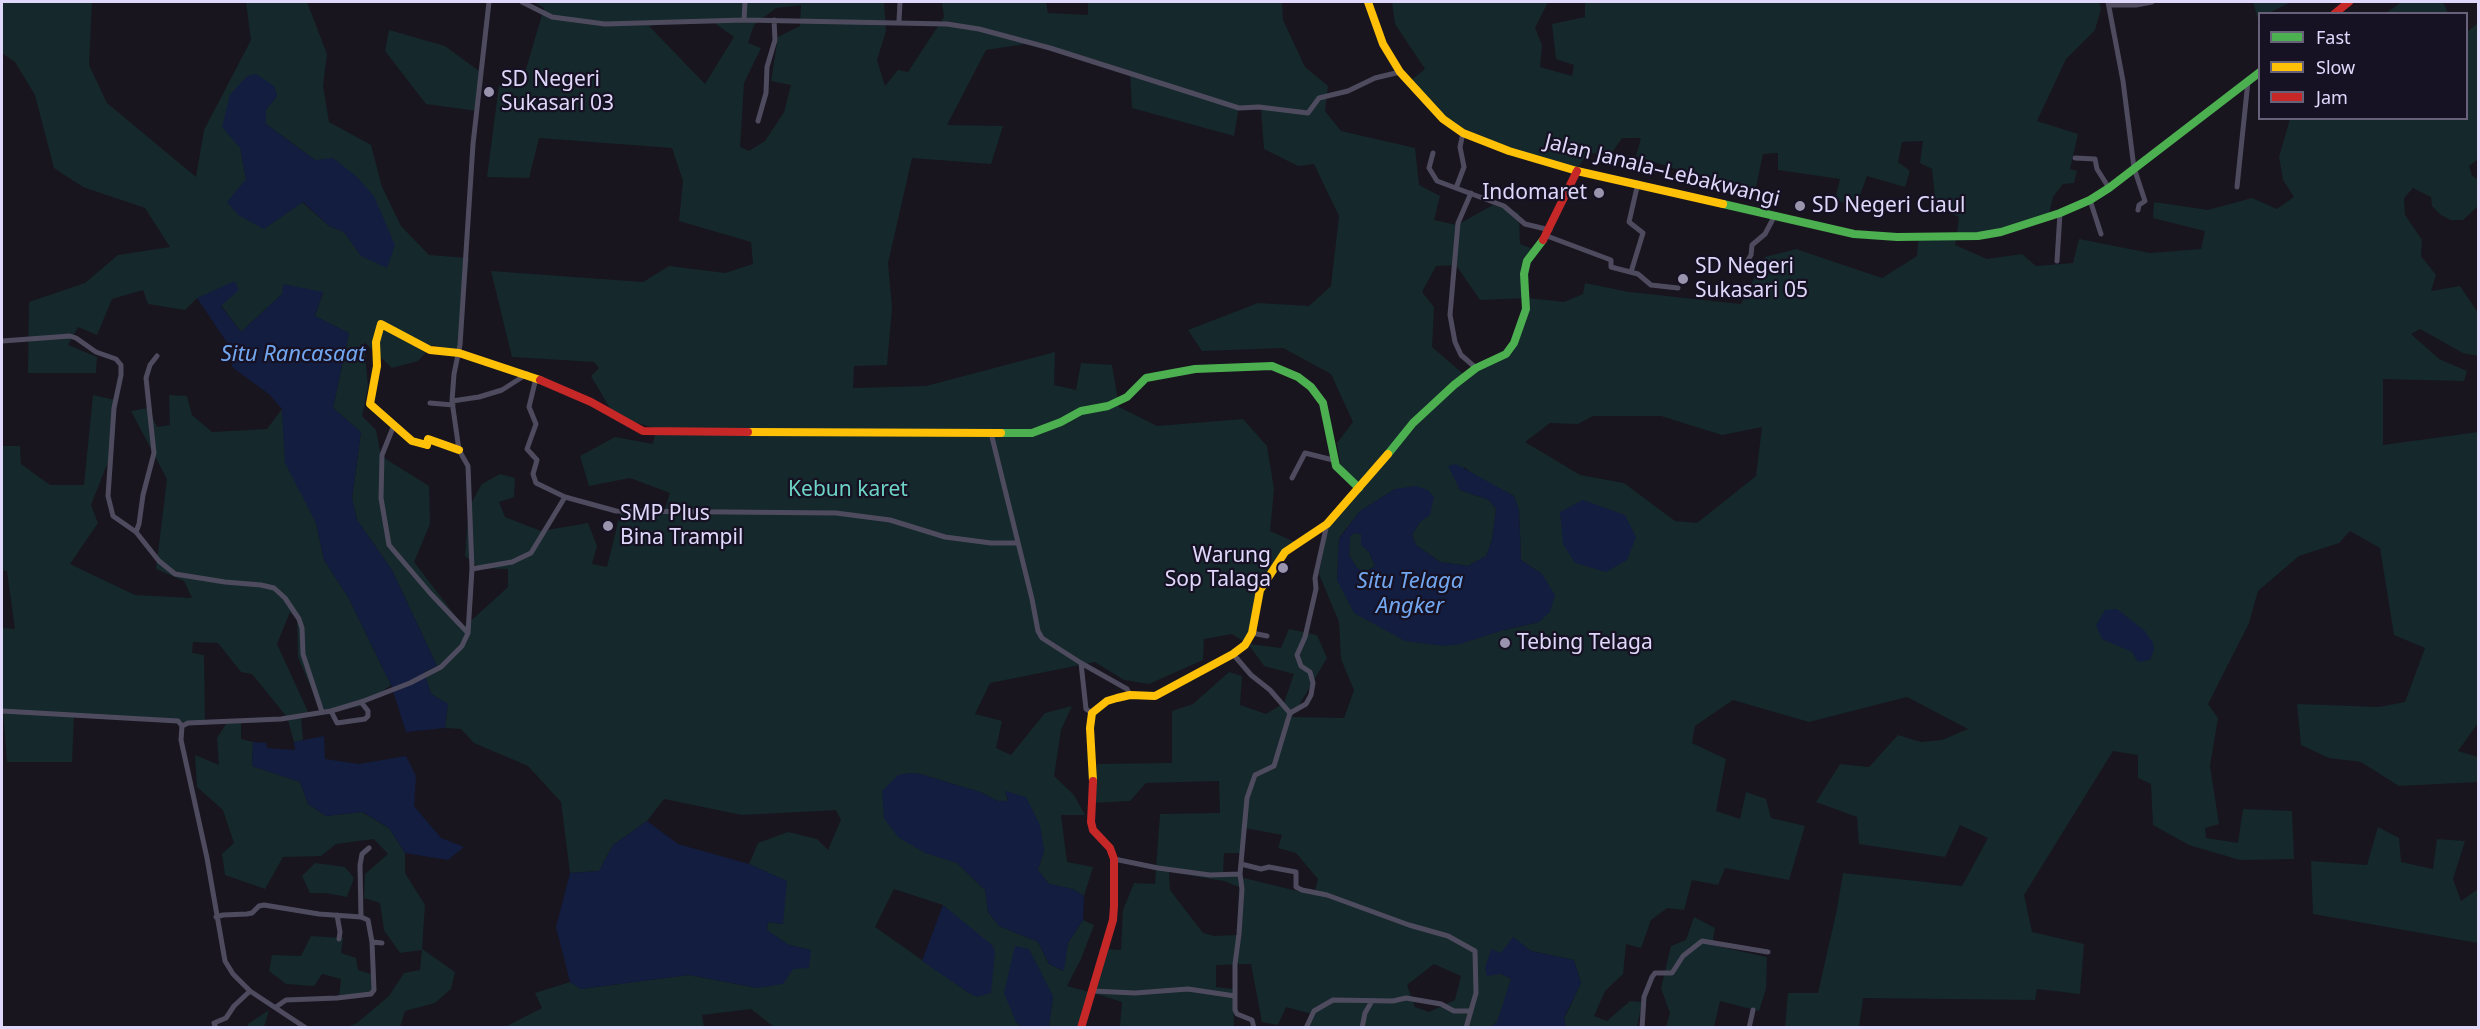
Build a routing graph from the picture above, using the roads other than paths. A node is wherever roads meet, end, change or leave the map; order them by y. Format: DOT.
graph roads {
  1 [pos="489,2"];
  2 [pos="522,2"];
  3 [pos="745,2"];
  4 [pos="900,2"];
  5 [pos="1368,2"];
  6 [pos="2152,2"];
  7 [pos="2349,2"];
  8 [pos="2108,3"];
  9 [pos="2336,12"];
  10 [pos="744,20"];
  11 [pos="774,20"];
  12 [pos="898,21"];
  13 [pos="1400,72"];
  14 [pos="2258,73"];
  15 [pos="2248,81"];
  16 [pos="758,121"];
  17 [pos="1463,133"];
  18 [pos="1433,153"];
  19 [pos="2075,158"];
  20 [pos="2134,168"];
  21 [pos="1577,171"];
  22 [pos="1638,183"];
  23 [pos="2237,187"];
  24 [pos="1456,188"];
  25 [pos="2109,188"];
  26 [pos="1471,193"];
  27 [pos="2090,200"];
  28 [pos="2138,210"];
  29 [pos="2060,213"];
  30 [pos="1774,217"];
  31 [pos="1549,233"];
  32 [pos="2101,234"];
  33 [pos="2056,261"];
  34 [pos="1742,270"];
  35 [pos="1631,272"];
  36 [pos="1678,288"];
  37 [pos="2,341"];
  38 [pos="459,353"];
  39 [pos="157,356"];
  40 [pos="1476,368"];
  41 [pos="527,374"];
  42 [pos="536,378"];
  43 [pos="430,403"];
  44 [pos="452,403"];
  45 [pos="394,424"];
  46 [pos="991,433"];
  47 [pos="459,450"];
  48 [pos="1333,460"];
  49 [pos="1292,478"];
  50 [pos="1359,488"];
  51 [pos="565,497"];
  52 [pos="1327,524"];
  53 [pos="136,532"];
  54 [pos="1017,543"];
  55 [pos="472,568"];
  56 [pos="468,633"];
  57 [pos="1252,633"];
  58 [pos="1267,636"];
  59 [pos="1233,654"];
  60 [pos="1081,663"];
  61 [pos="1130,695"];
  62 [pos="361,702"];
  63 [pos="2,711"];
  64 [pos="331,711"];
  65 [pos="322,712"];
  66 [pos="1092,713"];
  67 [pos="1290,713"];
  68 [pos="182,726"];
  69 [pos="369,848"];
  70 [pos="1114,859"];
  71 [pos="1241,864"];
  72 [pos="1240,874"];
  73 [pos="337,915"];
  74 [pos="361,916"];
  75 [pos="216,917"];
  76 [pos="339,939"];
  77 [pos="372,942"];
  78 [pos="382,944"];
  79 [pos="1768,952"];
  80 [pos="250,991"];
  81 [pos="1093,991"];
  82 [pos="1235,996"];
  83 [pos="1372,1000"];
  84 [pos="276,1006"];
  85 [pos="1753,1010"];
  86 [pos="1471,1011"];
  87 [pos="306,1027"];
  88 [pos="216,1028"];
  89 [pos="1080,1028"];
  90 [pos="1254,1028"];
  91 [pos="1306,1028"];
  92 [pos="1362,1028"];
  93 [pos="1466,1028"];
  94 [pos="1642,1028"];
  95 [pos="1749,1028"];
  1 -- 38 [label="street"];
  2 -- 10 [label="street"];
  3 -- 10 [label="street"];
  4 -- 12 [label="street"];
  5 -- 13 [label="street, Jalan Janala–Lebakwangi"];
  6 -- 8 [label="street"];
  7 -- 9 [label="street"];
  8 -- 20 [label="street"];
  10 -- 11 [label="street"];
  11 -- 12 [label="street"];
  11 -- 16 [label="street"];
  12 -- 13 [label="street"];
  13 -- 17 [label="street, Jalan Janala–Lebakwangi"];
  14 -- 15 [label="street, Jalan Janala–Lebakwangi"];
  15 -- 20 [label="street, Jalan Janala–Lebakwangi"];
  15 -- 23 [label="street"];
  17 -- 21 [label="street, Jalan Janala–Lebakwangi"];
  17 -- 24 [label="street"];
  18 -- 24 [label="street"];
  19 -- 25 [label="street"];
  20 -- 25 [label="street, Jalan Janala–Lebakwangi"];
  20 -- 28 [label="street"];
  21 -- 22 [label="street, Jalan Janala–Lebakwangi"];
  21 -- 31 [label="street"];
  22 -- 30 [label="street, Jalan Janala–Lebakwangi"];
  22 -- 35 [label="street"];
  24 -- 26 [label="street"];
  25 -- 27 [label="street, Jalan Janala–Lebakwangi"];
  26 -- 31 [label="street"];
  26 -- 40 [label="street"];
  27 -- 29 [label="street, Jalan Janala–Lebakwangi"];
  27 -- 32 [label="street"];
  29 -- 30 [label="street, Jalan Janala–Lebakwangi"];
  29 -- 33 [label="street"];
  30 -- 34 [label="street"];
  31 -- 35 [label="street"];
  31 -- 40 [label="street"];
  35 -- 36 [label="street"];
  37 -- 53 [label="street"];
  38 -- 41 [label="street"];
  38 -- 44 [label="street"];
  38 -- 45 [label="street"];
  39 -- 53 [label="street"];
  40 -- 50 [label="street"];
  41 -- 42 [label="street"];
  41 -- 44 [label="street"];
  42 -- 46 [label="street"];
  42 -- 51 [label="street"];
  43 -- 44 [label="street"];
  44 -- 47 [label="street"];
  45 -- 47 [label="street"];
  45 -- 56 [label="street"];
  46 -- 48 [label="street"];
  46 -- 54 [label="street"];
  47 -- 55 [label="street"];
  48 -- 49 [label="street"];
  48 -- 50 [label="street"];
  50 -- 52 [label="street"];
  51 -- 54 [label="street"];
  51 -- 55 [label="street"];
  52 -- 57 [label="street"];
  52 -- 67 [label="street"];
  53 -- 65 [label="street"];
  54 -- 60 [label="street"];
  55 -- 56 [label="street"];
  56 -- 62 [label="street"];
  57 -- 58 [label="street"];
  57 -- 59 [label="street"];
  59 -- 61 [label="street"];
  59 -- 67 [label="street"];
  60 -- 61 [label="street"];
  60 -- 66 [label="street"];
  61 -- 66 [label="street"];
  62 -- 64 [label="street"];
  62 -- 64 [label="street"];
  63 -- 68 [label="street"];
  64 -- 65 [label="street"];
  65 -- 68 [label="street"];
  66 -- 70 [label="street"];
  67 -- 71 [label="street"];
  68 -- 75 [label="street"];
  69 -- 74 [label="street"];
  70 -- 72 [label="street"];
  70 -- 81 [label="street"];
  71 -- 72 [label="street"];
  71 -- 86 [label="street"];
  72 -- 82 [label="street"];
  73 -- 74 [label="street"];
  73 -- 75 [label="street"];
  73 -- 76 [label="street"];
  74 -- 77 [label="street"];
  75 -- 80 [label="street"];
  77 -- 78 [label="street"];
  77 -- 84 [label="street"];
  79 -- 94 [label="street"];
  80 -- 84 [label="street"];
  80 -- 88 [label="street"];
  81 -- 82 [label="street"];
  81 -- 89 [label="street"];
  82 -- 90 [label="street"];
  83 -- 86 [label="street"];
  83 -- 91 [label="street"];
  83 -- 92 [label="street"];
  84 -- 87 [label="street"];
  85 -- 95 [label="street"];
  86 -- 93 [label="street"];
}
